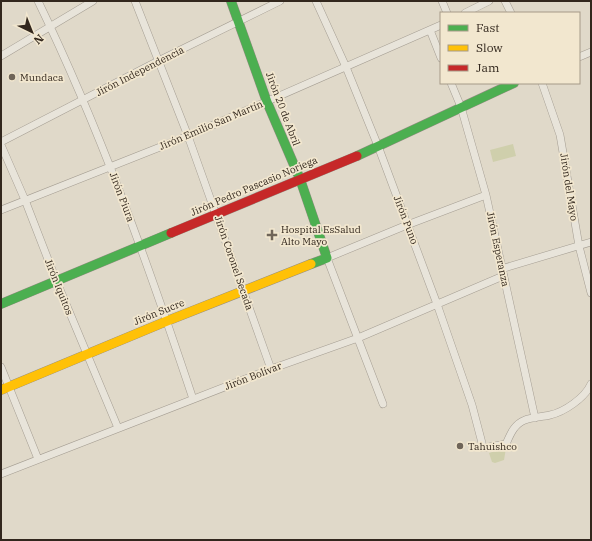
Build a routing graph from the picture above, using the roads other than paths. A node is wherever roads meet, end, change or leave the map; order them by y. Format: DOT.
graph roads {
  1 [pos="38,1"];
  2 [pos="93,1"];
  3 [pos="135,1"];
  4 [pos="231,1"];
  5 [pos="280,1"];
  6 [pos="316,1"];
  7 [pos="442,1"];
  8 [pos="490,1"];
  9 [pos="505,1"];
  10 [pos="447,12"];
  11 [pos="467,12"];
  12 [pos="510,12"];
  13 [pos="239,21"];
  14 [pos="440,25"];
  15 [pos="50,27"];
  16 [pos="430,30"];
  17 [pos="591,52"];
  18 [pos="440,55"];
  19 [pos="1,56"];
  20 [pos="580,57"];
  21 [pos="158,61"];
  22 [pos="346,67"];
  23 [pos="452,84"];
  24 [pos="512,84"];
  25 [pos="542,84"];
  26 [pos="83,100"];
  27 [pos="267,102"];
  28 [pos="461,107"];
  29 [pos="188,136"];
  30 [pos="1,144"];
  31 [pos="378,146"];
  32 [pos="110,167"];
  33 [pos="300,179"];
  34 [pos="486,195"];
  35 [pos="26,200"];
  36 [pos="1,210"];
  37 [pos="217,214"];
  38 [pos="407,224"];
  39 [pos="591,242"];
  40 [pos="140,244"];
  41 [pos="579,246"];
  42 [pos="327,258"];
  43 [pos="502,269"];
  44 [pos="503,276"];
  45 [pos="56,280"];
  46 [pos="243,290"];
  47 [pos="591,293"];
  48 [pos="1,304"];
  49 [pos="437,304"];
  50 [pos="167,321"];
  51 [pos="358,338"];
  52 [pos="86,354"];
  53 [pos="1,367"];
  54 [pos="271,369"];
  55 [pos="591,384"];
  56 [pos="5,388"];
  57 [pos="193,399"];
  58 [pos="383,404"];
  59 [pos="536,418"];
  60 [pos="118,428"];
  61 [pos="38,459"];
  62 [pos="1,474"];
  1 -- 15 [label="street, Jirón Piura"];
  2 -- 15 [label="street"];
  3 -- 21 [label="street, Jirón Coronel Secada"];
  4 -- 13 [label="street, Jirón 20 de Abril"];
  5 -- 13 [label="street, Jirón Independencia"];
  6 -- 22 [label="street, Jirón Puno"];
  7 -- 10 [label="street"];
  8 -- 11 [label="street"];
  9 -- 12 [label="street"];
  13 -- 21 [label="street, Jirón Independencia"];
  13 -- 27 [label="street, Jirón 20 de Abril"];
  14 -- 16 [label="street, Jirón Emilio San Martín"];
  15 -- 19 [label="street"];
  15 -- 26 [label="street, Jirón Piura"];
  16 -- 18 [label="street"];
  16 -- 22 [label="street, Jirón Emilio San Martín"];
  17 -- 20 [label="street"];
  21 -- 26 [label="street, Jirón Independencia"];
  21 -- 29 [label="street, Jirón Coronel Secada"];
  22 -- 27 [label="street, Jirón Emilio San Martín"];
  22 -- 31 [label="street, Jirón Puno"];
  23 -- 28 [label="street, Jirón Esperanza"];
  24 -- 28 [label="street, Jirón Pedro Pascasio Noriega"];
  25 -- 41 [label="street, Jirón del Mayo"];
  26 -- 30 [label="street, Jirón Independencia"];
  26 -- 32 [label="street, Jirón Piura"];
  27 -- 29 [label="street, Jirón Emilio San Martín"];
  27 -- 33 [label="street, Jirón 20 de Abril"];
  28 -- 31 [label="street, Jirón Pedro Pascasio Noriega"];
  28 -- 34 [label="street, Jirón Esperanza"];
  29 -- 32 [label="street, Jirón Emilio San Martín"];
  29 -- 37 [label="street, Jirón Coronel Secada"];
  30 -- 35 [label="street, Jirón Iquitos"];
  31 -- 33 [label="street, Jirón Pedro Pascasio Noriega"];
  31 -- 38 [label="street, Jirón Puno"];
  32 -- 35 [label="street, Jirón Emilio San Martín"];
  32 -- 40 [label="street, Jirón Piura"];
  33 -- 37 [label="street, Jirón Pedro Pascasio Noriega"];
  33 -- 42 [label="street, Jirón 20 de Abril"];
  34 -- 38 [label="street"];
  34 -- 43 [label="street, Jirón Esperanza"];
  35 -- 36 [label="street, Jirón Emilio San Martín"];
  35 -- 45 [label="street, Jirón Iquitos"];
  37 -- 40 [label="street, Jirón Pedro Pascasio Noriega"];
  37 -- 46 [label="street, Jirón Coronel Secada"];
  38 -- 42 [label="street"];
  38 -- 49 [label="street, Jirón Puno"];
  39 -- 41 [label="street"];
  40 -- 45 [label="street, Jirón Pedro Pascasio Noriega"];
  40 -- 50 [label="street, Jirón Piura"];
  41 -- 43 [label="street"];
  41 -- 47 [label="street, Jirón del Mayo"];
  42 -- 46 [label="street, Jirón Sucre"];
  42 -- 51 [label="street, Jirón 20 de Abril"];
  43 -- 44 [label="street, Jirón Esperanza"];
  44 -- 49 [label="street, Jirón Bolívar"];
  44 -- 59 [label="street, Jirón Esperanza"];
  45 -- 48 [label="street, Jirón Pedro Pascasio Noriega"];
  45 -- 52 [label="street, Jirón Iquitos"];
  46 -- 50 [label="street, Jirón Sucre"];
  46 -- 54 [label="street, Jirón Coronel Secada"];
  49 -- 51 [label="street, Jirón Bolívar"];
  49 -- 59 [label="street, Jirón Puno"];
  50 -- 52 [label="street, Jirón Sucre"];
  50 -- 57 [label="street, Jirón Piura"];
  51 -- 54 [label="street, Jirón Bolívar"];
  51 -- 58 [label="street, Jirón 20 de Abril"];
  52 -- 56 [label="street, Jirón Sucre"];
  52 -- 60 [label="street, Jirón Iquitos"];
  53 -- 56 [label="street"];
  54 -- 57 [label="street, Jirón Bolívar"];
  55 -- 59 [label="street"];
  56 -- 61 [label="street"];
  57 -- 60 [label="street, Jirón Bolívar"];
  60 -- 61 [label="street, Jirón Bolívar"];
  61 -- 62 [label="street, Jirón Bolívar"];
}
